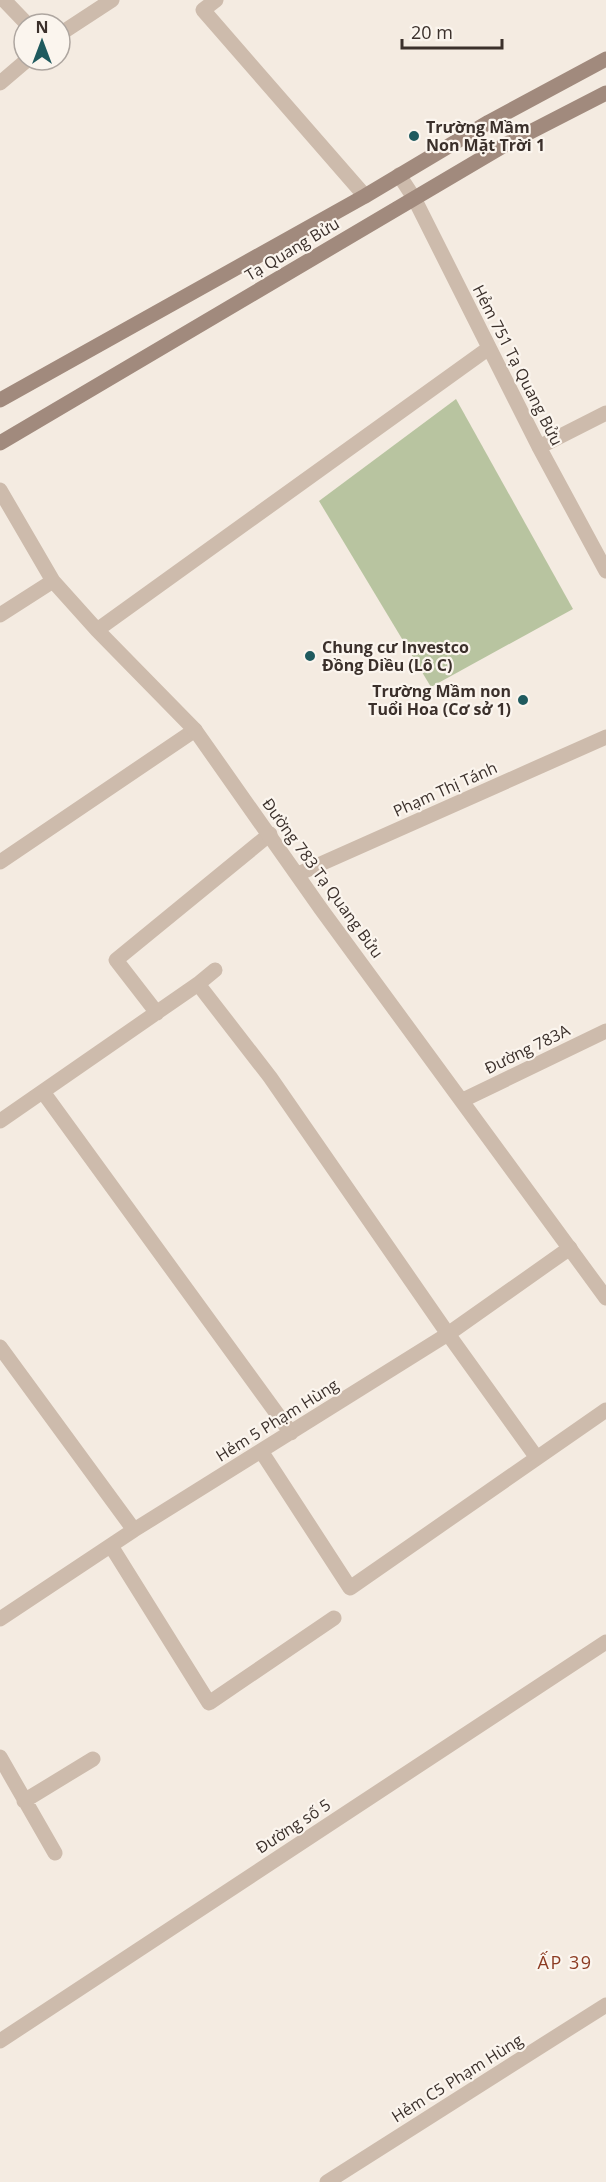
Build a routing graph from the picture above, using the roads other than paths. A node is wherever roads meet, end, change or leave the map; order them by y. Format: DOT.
graph roads {
  1 [pos="4,0"];
  2 [pos="112,0"];
  3 [pos="216,0"];
  4 [pos="16,12"];
  5 [pos="72,26"];
  6 [pos="606,59"];
  7 [pos="13,72"];
  8 [pos="0,83"];
  9 [pos="606,93"];
  10 [pos="399,175"];
  11 [pos="365,196"];
  12 [pos="414,198"];
  13 [pos="489,348"];
  14 [pos="0,400"];
  15 [pos="606,413"];
  16 [pos="0,443"];
  17 [pos="539,447"];
  18 [pos="0,490"];
  19 [pos="606,571"];
  20 [pos="53,581"];
  21 [pos="0,615"];
  22 [pos="97,630"];
  23 [pos="195,730"];
  24 [pos="606,737"];
  25 [pos="270,834"];
  26 [pos="0,862"];
  27 [pos="298,874"];
  28 [pos="215,970"];
  29 [pos="198,984"];
  30 [pos="157,1013"];
  31 [pos="606,1031"];
  32 [pos="43,1092"];
  33 [pos="463,1100"];
  34 [pos="0,1121"];
  35 [pos="570,1248"];
  36 [pos="606,1298"];
  37 [pos="448,1334"];
  38 [pos="0,1347"];
  39 [pos="606,1410"];
  40 [pos="291,1432"];
  41 [pos="261,1451"];
  42 [pos="537,1458"];
  43 [pos="134,1530"];
  44 [pos="111,1546"];
  45 [pos="334,1618"];
  46 [pos="0,1619"];
  47 [pos="606,1642"];
  48 [pos="0,1757"];
  49 [pos="93,1759"];
  50 [pos="24,1801"];
  51 [pos="55,1853"];
  52 [pos="606,2005"];
  53 [pos="0,2041"];
  54 [pos="327,2182"];
  1 -- 4 [label="street"];
  2 -- 5 [label="street"];
  3 -- 11 [label="street"];
  6 -- 10 [label="main road, Tạ Quang Bửu"];
  7 -- 8 [label="street"];
  9 -- 12 [label="main road, Tạ Quang Bửu"];
  10 -- 11 [label="main road, Tạ Quang Bửu"];
  10 -- 12 [label="street, Hẻm 751 Tạ Quang Bửu"];
  11 -- 14 [label="main road, Tạ Quang Bửu"];
  12 -- 13 [label="street, Hẻm 751 Tạ Quang Bửu"];
  12 -- 16 [label="main road, Tạ Quang Bửu"];
  13 -- 17 [label="street, Hẻm 751 Tạ Quang Bửu"];
  13 -- 22 [label="street"];
  15 -- 17 [label="street"];
  17 -- 19 [label="street, Hẻm 751 Tạ Quang Bửu"];
  18 -- 20 [label="street, Đường 783 Tạ Quang Bửu"];
  20 -- 21 [label="street"];
  20 -- 22 [label="street, Đường 783 Tạ Quang Bửu"];
  22 -- 23 [label="street, Đường 783 Tạ Quang Bửu"];
  23 -- 25 [label="street, Đường 783 Tạ Quang Bửu"];
  23 -- 26 [label="street"];
  24 -- 27 [label="street, Phạm Thị Tánh"];
  25 -- 27 [label="street, Đường 783 Tạ Quang Bửu"];
  25 -- 30 [label="street"];
  27 -- 33 [label="street, Đường 783 Tạ Quang Bửu"];
  28 -- 29 [label="street"];
  29 -- 30 [label="street"];
  29 -- 37 [label="street"];
  30 -- 32 [label="street"];
  31 -- 33 [label="street, Đường 783A"];
  32 -- 34 [label="street"];
  32 -- 40 [label="street"];
  33 -- 35 [label="street, Đường 783 Tạ Quang Bửu"];
  35 -- 36 [label="street, Đường 783 Tạ Quang Bửu"];
  35 -- 37 [label="street, Hẻm 5 Phạm Hùng"];
  37 -- 40 [label="street, Hẻm 5 Phạm Hùng"];
  37 -- 42 [label="street"];
  38 -- 43 [label="street"];
  39 -- 42 [label="street"];
  40 -- 41 [label="street, Hẻm 5 Phạm Hùng"];
  41 -- 42 [label="street"];
  41 -- 43 [label="street, Hẻm 5 Phạm Hùng"];
  43 -- 44 [label="street, Hẻm 5 Phạm Hùng"];
  44 -- 45 [label="street"];
  44 -- 46 [label="street, Hẻm 5 Phạm Hùng"];
  47 -- 53 [label="street, Đường số 5"];
  48 -- 50 [label="street"];
  49 -- 50 [label="street"];
  50 -- 51 [label="street"];
  52 -- 54 [label="street, Hẻm C5 Phạm Hùng"];
}
